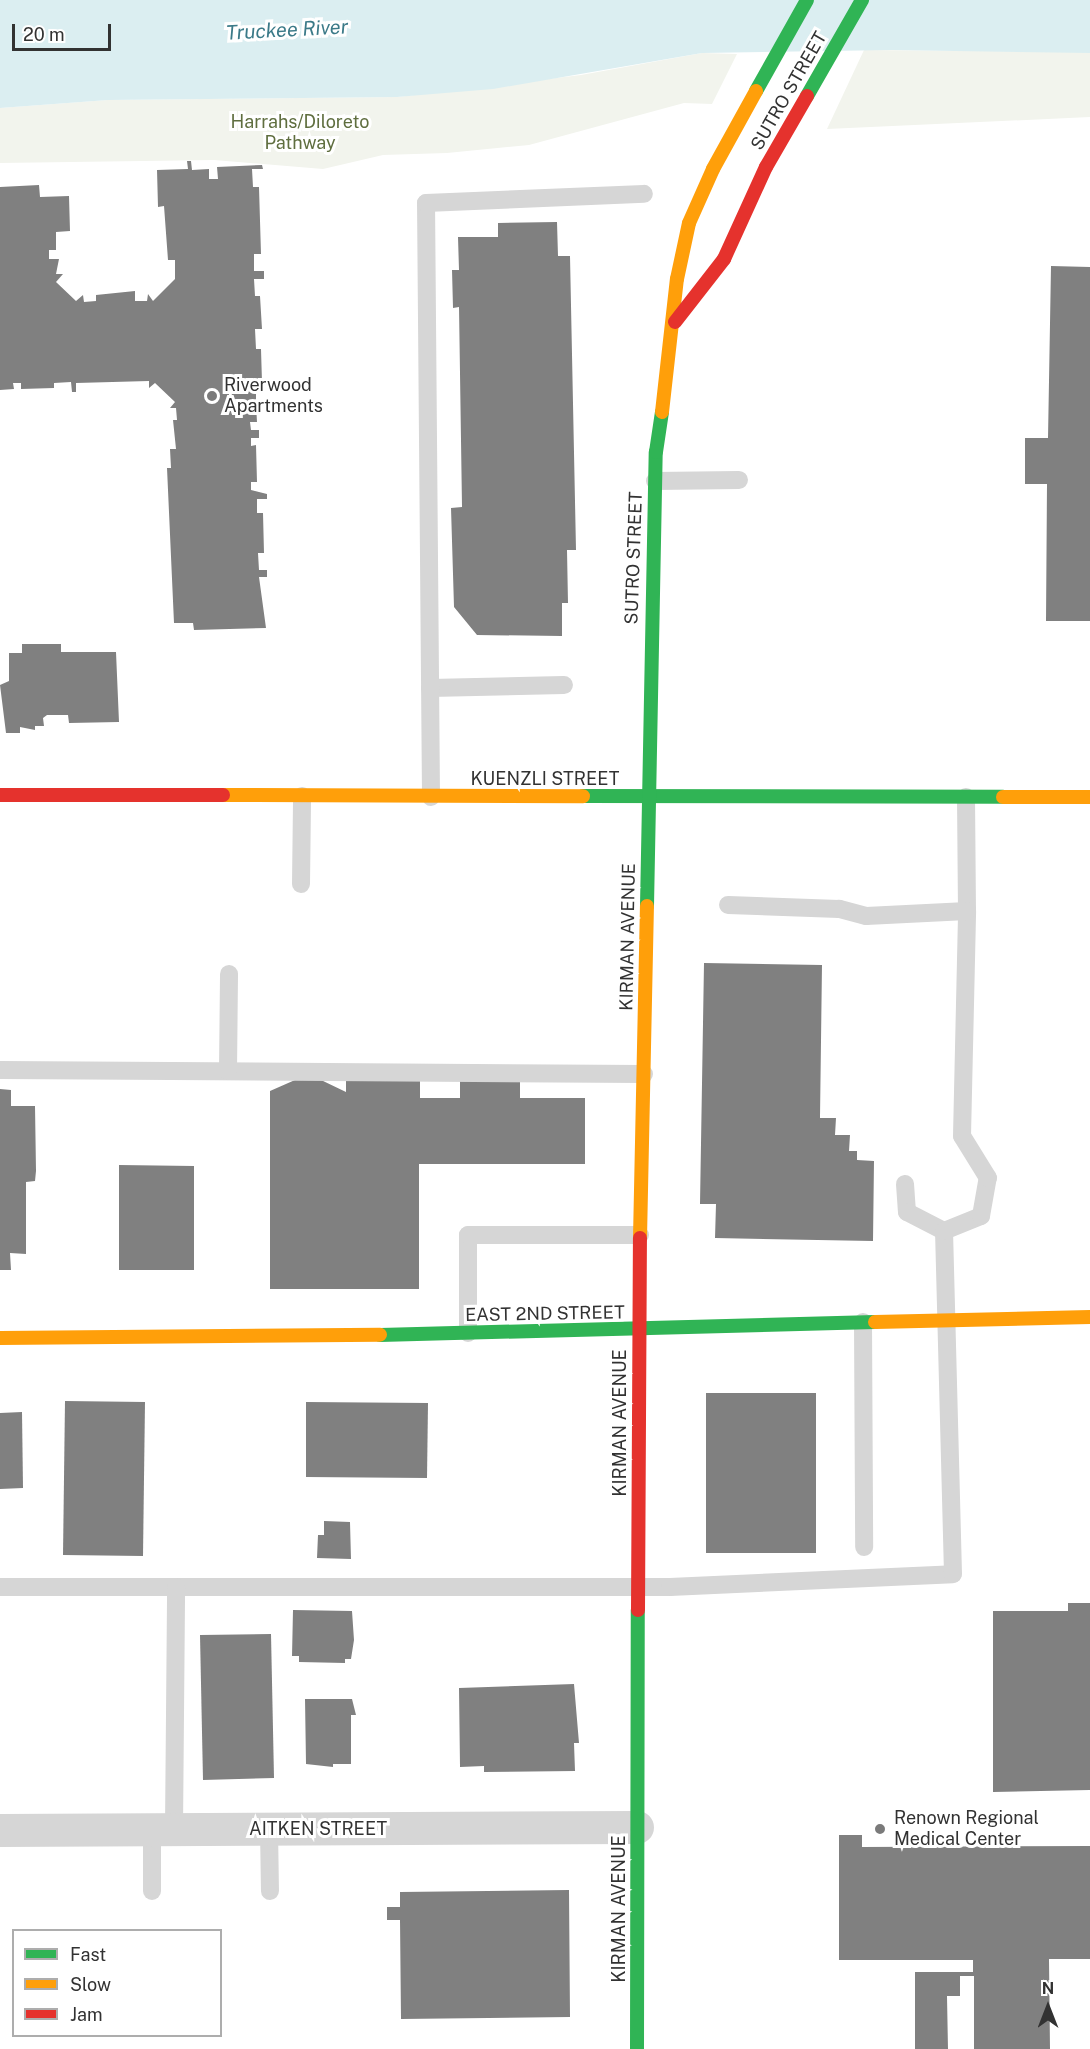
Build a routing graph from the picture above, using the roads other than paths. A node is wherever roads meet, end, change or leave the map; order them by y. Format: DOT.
graph roads {
  1 [pos="807,0"];
  2 [pos="862,0"];
  3 [pos="644,194"];
  4 [pos="675,322"];
  5 [pos="739,480"];
  6 [pos="655,481"];
  7 [pos="564,685"];
  8 [pos="430,688"];
  9 [pos="0,795"];
  10 [pos="302,796"];
  11 [pos="431,797"];
  12 [pos="646,797"];
  13 [pos="966,797"];
  14 [pos="1090,797"];
  15 [pos="302,884"];
  16 [pos="728,905"];
  17 [pos="968,911"];
  18 [pos="229,974"];
  19 [pos="0,1070"];
  20 [pos="228,1071"];
  21 [pos="644,1074"];
  22 [pos="905,1184"];
  23 [pos="944,1231"];
  24 [pos="640,1235"];
  25 [pos="1090,1317"];
  26 [pos="947,1319"];
  27 [pos="863,1322"];
  28 [pos="638,1330"];
  29 [pos="468,1333"];
  30 [pos="0,1338"];
  31 [pos="864,1546"];
  32 [pos="0,1587"];
  33 [pos="176,1587"];
  34 [pos="637,1587"];
  35 [pos="637,1827"];
  36 [pos="269,1829"];
  37 [pos="0,1830"];
  38 [pos="163,1830"];
  39 [pos="152,1891"];
  40 [pos="270,1891"];
  41 [pos="637,2049"];
  1 -- 4 [label="street, SUTRO STREET"];
  2 -- 4 [label="street, SUTRO STREET"];
  3 -- 8 [label="lane"];
  4 -- 6 [label="street, SUTRO STREET"];
  5 -- 6 [label="lane"];
  6 -- 12 [label="street, SUTRO STREET"];
  7 -- 8 [label="lane"];
  8 -- 11 [label="lane"];
  9 -- 10 [label="street, KUENZLI STREET"];
  10 -- 11 [label="street, KUENZLI STREET"];
  10 -- 15 [label="lane"];
  11 -- 12 [label="street, KUENZLI STREET"];
  12 -- 13 [label="street, KUENZLI STREET"];
  12 -- 21 [label="street, KIRMAN AVENUE"];
  13 -- 14 [label="street, KUENZLI STREET"];
  13 -- 17 [label="lane"];
  16 -- 17 [label="lane"];
  17 -- 23 [label="lane"];
  18 -- 20 [label="lane"];
  19 -- 20 [label="lane"];
  20 -- 21 [label="lane"];
  21 -- 24 [label="street, KIRMAN AVENUE"];
  22 -- 23 [label="lane"];
  23 -- 26 [label="lane"];
  24 -- 28 [label="street, KIRMAN AVENUE"];
  24 -- 29 [label="lane"];
  25 -- 26 [label="street, EAST 2ND STREET"];
  26 -- 27 [label="street, EAST 2ND STREET"];
  26 -- 34 [label="lane"];
  27 -- 28 [label="street, EAST 2ND STREET"];
  27 -- 31 [label="lane"];
  28 -- 29 [label="street, EAST 2ND STREET"];
  28 -- 34 [label="street, KIRMAN AVENUE"];
  29 -- 30 [label="street, EAST 2ND STREET"];
  32 -- 33 [label="lane"];
  33 -- 34 [label="lane"];
  33 -- 38 [label="lane"];
  34 -- 35 [label="street, KIRMAN AVENUE"];
  35 -- 36 [label="street, AITKEN STREET"];
  35 -- 41 [label="street, KIRMAN AVENUE"];
  36 -- 38 [label="street, AITKEN STREET"];
  36 -- 40 [label="lane"];
  37 -- 38 [label="street, AITKEN STREET"];
  38 -- 39 [label="lane"];
}
